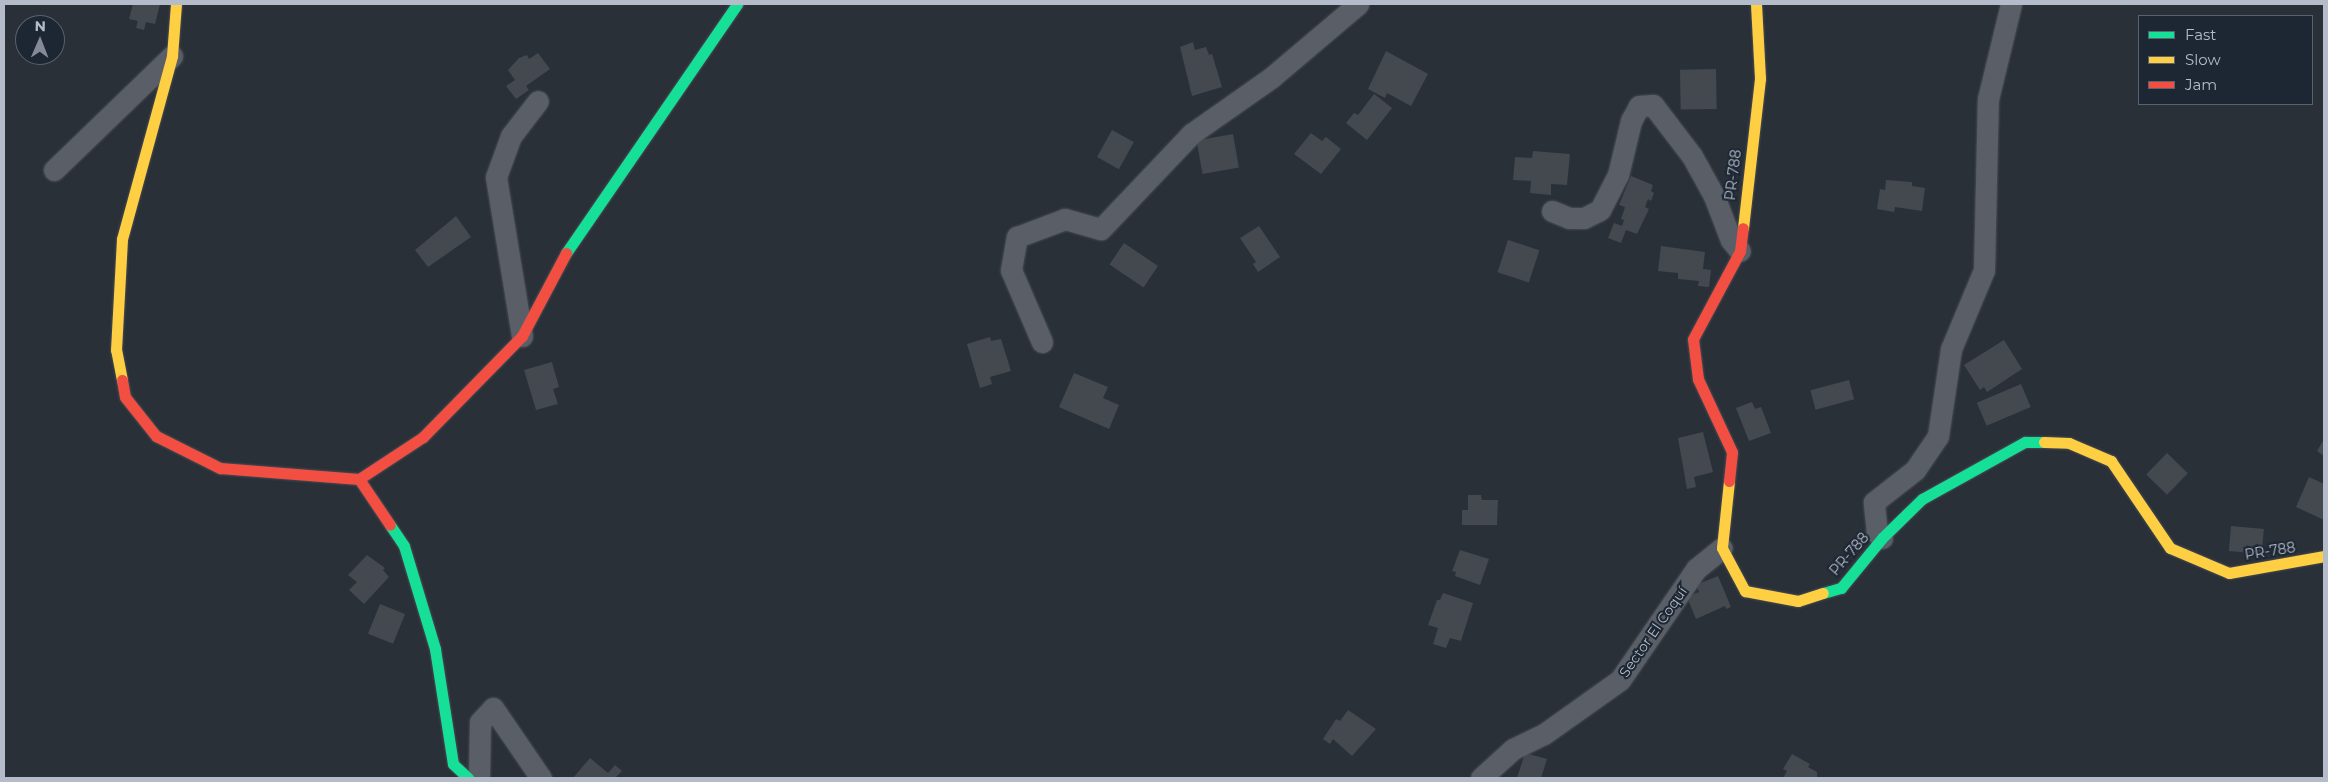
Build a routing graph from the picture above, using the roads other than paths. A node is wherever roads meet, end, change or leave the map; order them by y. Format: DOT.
graph roads {
  1 [pos="176,4"];
  2 [pos="738,4"];
  3 [pos="1358,4"];
  4 [pos="1756,4"];
  5 [pos="2011,4"];
  6 [pos="172,56"];
  7 [pos="538,101"];
  8 [pos="54,170"];
  9 [pos="1552,211"];
  10 [pos="1740,251"];
  11 [pos="522,336"];
  12 [pos="1042,342"];
  13 [pos="359,479"];
  14 [pos="1882,538"];
  15 [pos="1722,548"];
  16 [pos="2324,556"];
  17 [pos="468,778"];
  18 [pos="479,778"];
  19 [pos="541,778"];
  20 [pos="1481,778"];
  1 -- 6 [label="street"];
  2 -- 11 [label="street"];
  3 -- 12 [label="street"];
  4 -- 10 [label="street, PR-788 / PR-788"];
  5 -- 14 [label="street"];
  6 -- 8 [label="street"];
  6 -- 13 [label="street"];
  7 -- 11 [label="street"];
  9 -- 10 [label="street"];
  10 -- 15 [label="street, PR-788 / PR-788"];
  11 -- 13 [label="street"];
  13 -- 17 [label="street"];
  14 -- 15 [label="street, PR-788 / PR-788"];
  14 -- 16 [label="street, PR-788 / PR-788"];
  15 -- 20 [label="street, Sector El Coquí"];
  18 -- 19 [label="street"];
}
